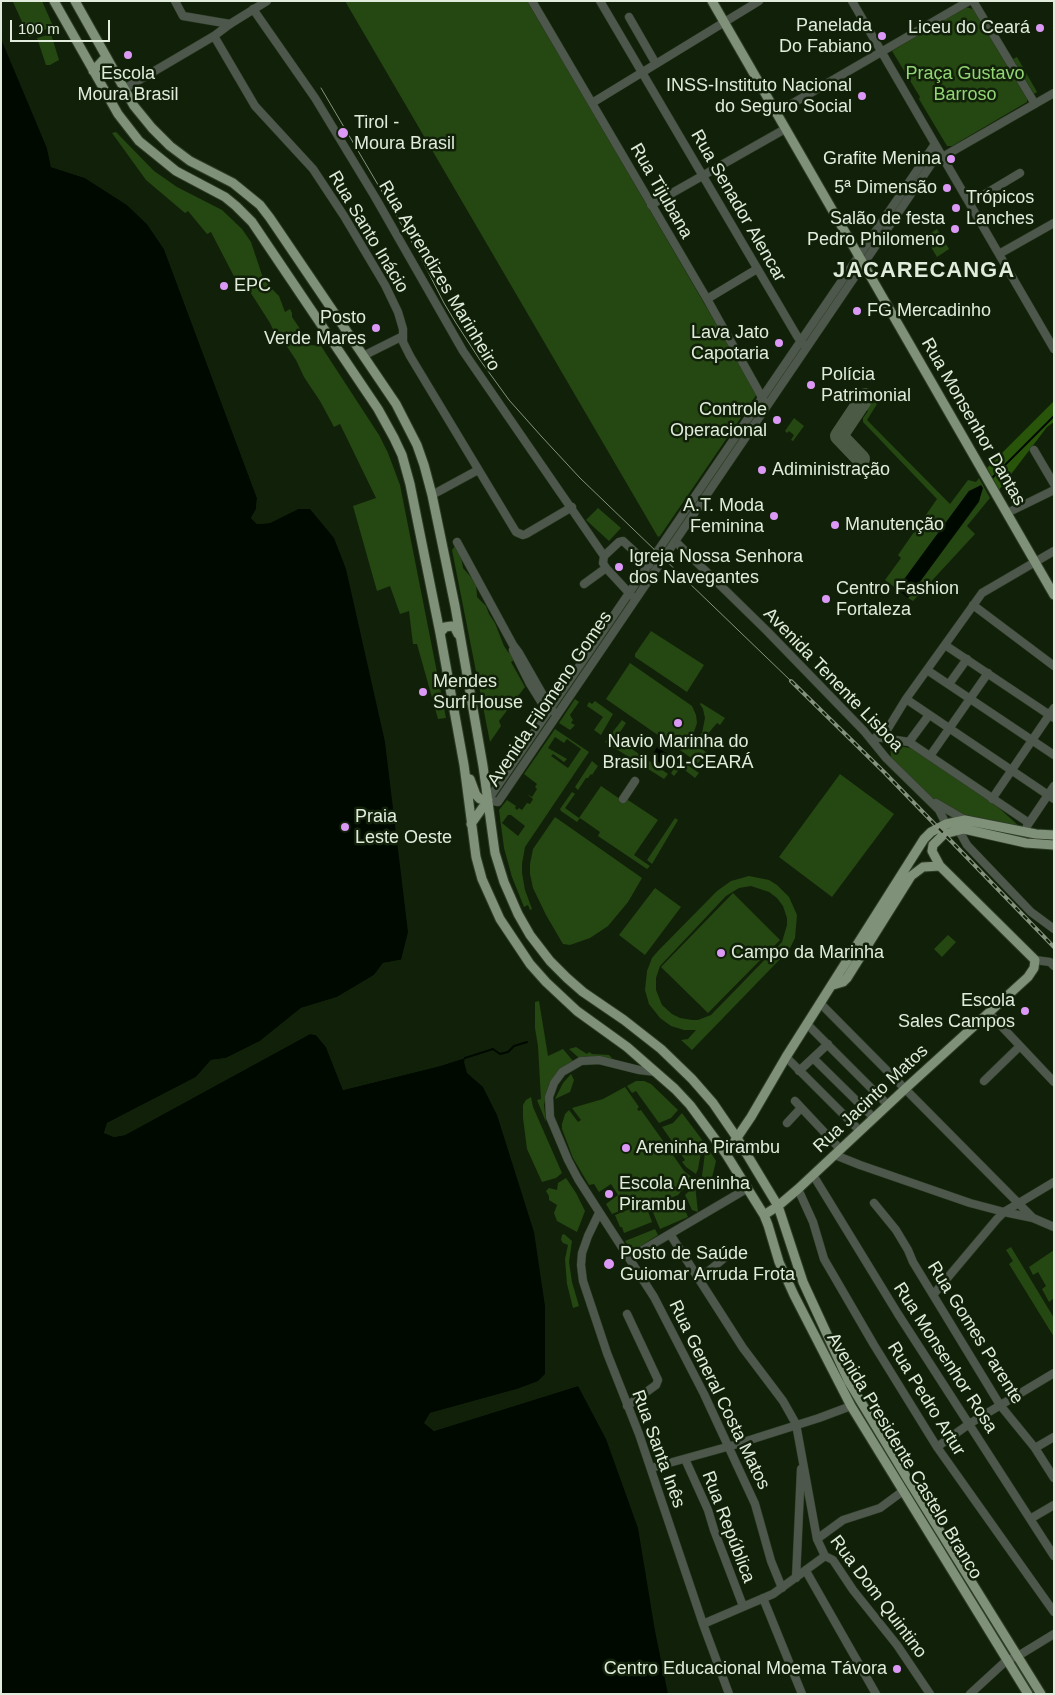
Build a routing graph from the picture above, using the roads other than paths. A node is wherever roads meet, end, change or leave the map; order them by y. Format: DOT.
graph roads {
  1 [pos="54,1"];
  2 [pos="75,1"];
  3 [pos="175,1"];
  4 [pos="267,1"];
  5 [pos="532,1"];
  6 [pos="600,1"];
  7 [pos="712,1"];
  8 [pos="759,1"];
  9 [pos="852,1"];
  10 [pos="969,1"];
  11 [pos="973,1"];
  12 [pos="255,6"];
  13 [pos="629,17"];
  14 [pos="724,22"];
  15 [pos="230,24"];
  16 [pos="214,36"];
  17 [pos="881,51"];
  18 [pos="106,57"];
  19 [pos="656,64"];
  20 [pos="92,71"];
  21 [pos="642,72"];
  22 [pos="124,89"];
  23 [pos="1054,93"];
  24 [pos="592,102"];
  25 [pos="1035,104"];
  26 [pos="776,113"];
  27 [pos="785,129"];
  28 [pos="935,144"];
  29 [pos="943,156"];
  30 [pos="1020,172"];
  31 [pos="702,175"];
  32 [pos="651,204"];
  33 [pos="970,204"];
  34 [pos="1054,223"];
  35 [pos="998,254"];
  36 [pos="860,261"];
  37 [pos="757,269"];
  38 [pos="707,299"];
  39 [pos="403,336"];
  40 [pos="804,344"];
  41 [pos="1053,345"];
  42 [pos="362,356"];
  43 [pos="348,366"];
  44 [pos="762,397"];
  45 [pos="767,405"];
  46 [pos="1034,450"];
  47 [pos="478,470"];
  48 [pos="1054,484"];
  49 [pos="1054,490"];
  50 [pos="432,495"];
  51 [pos="572,507"];
  52 [pos="1006,513"];
  53 [pos="675,541"];
  54 [pos="457,542"];
  55 [pos="1054,551"];
  56 [pos="604,556"];
  57 [pos="1035,562"];
  58 [pos="649,565"];
  59 [pos="606,568"];
  60 [pos="584,584"];
  61 [pos="629,593"];
  62 [pos="1054,596"];
  63 [pos="636,600"];
  64 [pos="973,605"];
  65 [pos="440,633"];
  66 [pos="945,645"];
  67 [pos="462,654"];
  68 [pos="967,659"];
  69 [pos="1054,666"];
  70 [pos="928,670"];
  71 [pos="988,673"];
  72 [pos="949,684"];
  73 [pos="970,698"];
  74 [pos="906,700"];
  75 [pos="1054,708"];
  76 [pos="549,711"];
  77 [pos="929,715"];
  78 [pos="556,716"];
  79 [pos="1051,716"];
  80 [pos="950,729"];
  81 [pos="864,731"];
  82 [pos="887,734"];
  83 [pos="1031,740"];
  84 [pos="909,742"];
  85 [pos="1054,755"];
  86 [pos="930,756"];
  87 [pos="886,758"];
  88 [pos="464,765"];
  89 [pos="1011,771"];
  90 [pos="635,781"];
  91 [pos="1054,786"];
  92 [pos="926,797"];
  93 [pos="1051,797"];
  94 [pos="992,798"];
  95 [pos="624,799"];
  96 [pos="488,800"];
  97 [pos="966,820"];
  98 [pos="1029,823"];
  99 [pos="471,824"];
  100 [pos="946,824"];
  101 [pos="958,829"];
  102 [pos="1023,832"];
  103 [pos="1054,835"];
  104 [pos="1054,845"];
  105 [pos="940,866"];
  106 [pos="518,914"];
  107 [pos="502,923"];
  108 [pos="1054,928"];
  109 [pos="1035,960"];
  110 [pos="1054,966"];
  111 [pos="833,985"];
  112 [pos="820,1003"];
  113 [pos="989,1013"];
  114 [pos="807,1024"];
  115 [pos="828,1044"];
  116 [pos="1020,1046"];
  117 [pos="786,1057"];
  118 [pos="813,1058"];
  119 [pos="800,1071"];
  120 [pos="656,1072"];
  121 [pos="984,1081"];
  122 [pos="1054,1082"];
  123 [pos="906,1088"];
  124 [pos="795,1101"];
  125 [pos="888,1105"];
  126 [pos="801,1108"];
  127 [pos="874,1118"];
  128 [pos="787,1123"];
  129 [pos="860,1132"];
  130 [pos="737,1138"];
  131 [pos="838,1152"];
  132 [pos="726,1154"];
  133 [pos="813,1175"];
  134 [pos="1054,1182"];
  135 [pos="748,1188"];
  136 [pos="798,1189"];
  137 [pos="874,1203"];
  138 [pos="1019,1204"];
  139 [pos="778,1206"];
  140 [pos="1004,1212"];
  141 [pos="599,1213"];
  142 [pos="764,1215"];
  143 [pos="1033,1218"];
  144 [pos="1054,1227"];
  145 [pos="670,1234"];
  146 [pos="733,1251"];
  147 [pos="629,1258"];
  148 [pos="700,1278"];
  149 [pos="933,1296"];
  150 [pos="627,1314"];
  151 [pos="827,1336"];
  152 [pos="816,1341"];
  153 [pos="1054,1373"];
  154 [pos="1000,1405"];
  155 [pos="627,1406"];
  156 [pos="851,1406"];
  157 [pos="796,1424"];
  158 [pos="969,1424"];
  159 [pos="1054,1437"];
  160 [pos="729,1446"];
  161 [pos="937,1447"];
  162 [pos="1035,1448"];
  163 [pos="801,1454"];
  164 [pos="685,1459"];
  165 [pos="651,1468"];
  166 [pos="1054,1478"];
  167 [pos="903,1492"];
  168 [pos="1054,1504"];
  169 [pos="928,1512"];
  170 [pos="920,1518"];
  171 [pos="1030,1519"];
  172 [pos="816,1539"];
  173 [pos="825,1556"];
  174 [pos="1054,1556"];
  175 [pos="806,1571"];
  176 [pos="796,1578"];
  177 [pos="782,1588"];
  178 [pos="763,1598"];
  179 [pos="743,1606"];
  180 [pos="1054,1612"];
  181 [pos="703,1624"];
  182 [pos="1054,1634"];
  183 [pos="1018,1656"];
  184 [pos="1007,1660"];
  185 [pos="729,1694"];
  186 [pos="802,1694"];
  187 [pos="876,1694"];
  188 [pos="930,1694"];
  189 [pos="970,1694"];
  190 [pos="1028,1694"];
  191 [pos="1041,1694"];
  1 -- 20 [label="main road, Avenida Presidente Castelo Branco"];
  2 -- 18 [label="main road, Avenida Presidente Castelo Branco"];
  3 -- 15 [label="street"];
  4 -- 12 [label="street"];
  5 -- 24 [label="street, Rua Tijubana"];
  6 -- 21 [label="street, Rua Senador Alencar"];
  7 -- 14 [label="main road, Rua Monsenhor Dantas"];
  8 -- 14 [label="street"];
  9 -- 17 [label="street"];
  10 -- 17 [label="street"];
  11 -- 25 [label="street"];
  12 -- 15 [label="street"];
  12 -- 51 [label="street, Rua Aprendizes Marinheiro"];
  13 -- 19 [label="street"];
  14 -- 19 [label="street"];
  14 -- 26 [label="main road, Rua Monsenhor Dantas"];
  15 -- 16 [label="street"];
  16 -- 22 [label="street"];
  16 -- 39 [label="street, Rua Santo Inácio"];
  17 -- 26 [label="street"];
  17 -- 28 [label="street"];
  18 -- 20 [label="main road"];
  18 -- 22 [label="main road, Avenida Presidente Castelo Branco"];
  19 -- 21 [label="street"];
  20 -- 43 [label="main road, Avenida Presidente Castelo Branco"];
  21 -- 24 [label="street"];
  21 -- 31 [label="street, Rua Senador Alencar"];
  22 -- 42 [label="main road, Avenida Presidente Castelo Branco"];
  23 -- 25 [label="street, Avenida Filomeno Gomes"];
  24 -- 32 [label="street, Rua Tijubana"];
  25 -- 29 [label="street, Avenida Filomeno Gomes"];
  26 -- 27 [label="main road, Rua Monsenhor Dantas"];
  27 -- 31 [label="street"];
  27 -- 36 [label="main road, Rua Monsenhor Dantas"];
  28 -- 29 [label="street"];
  28 -- 36 [label="street, Avenida Filomeno Gomes"];
  29 -- 33 [label="street"];
  29 -- 36 [label="street, Avenida Filomeno Gomes"];
  30 -- 33 [label="street"];
  31 -- 32 [label="street"];
  31 -- 37 [label="street, Rua Senador Alencar"];
  32 -- 38 [label="street, Rua Tijubana"];
  33 -- 35 [label="street"];
  34 -- 35 [label="street"];
  35 -- 41 [label="street"];
  36 -- 40 [label="street, Avenida Filomeno Gomes"];
  36 -- 52 [label="main road, Rua Monsenhor Dantas"];
  37 -- 38 [label="street"];
  37 -- 40 [label="street, Rua Senador Alencar"];
  38 -- 44 [label="street, Rua Tijubana"];
  39 -- 42 [label="street"];
  39 -- 47 [label="street, Rua Santo Inácio"];
  40 -- 44 [label="street, Avenida Filomeno Gomes"];
  40 -- 45 [label="street, Avenida Filomeno Gomes"];
  42 -- 43 [label="main road"];
  42 -- 50 [label="main road, Avenida Presidente Castelo Branco"];
  43 -- 65 [label="main road, Avenida Presidente Castelo Branco"];
  44 -- 45 [label="street, Rua Tijubana"];
  44 -- 58 [label="street, Avenida Filomeno Gomes"];
  45 -- 53 [label="street, Avenida Filomeno Gomes"];
  46 -- 48 [label="street"];
  47 -- 50 [label="street"];
  47 -- 51 [label="street, Rua Santo Inácio"];
  49 -- 52 [label="street"];
  50 -- 67 [label="main road, Avenida Presidente Castelo Branco"];
  51 -- 56 [label="street, Rua Aprendizes Marinheiro"];
  52 -- 57 [label="main road, Rua Monsenhor Dantas"];
  53 -- 63 [label="street, Avenida Filomeno Gomes"];
  53 -- 81 [label="street, Avenida Tenente Lisboa"];
  54 -- 76 [label="street"];
  55 -- 57 [label="street"];
  56 -- 58 [label="street"];
  56 -- 59 [label="street, Rua Aprendizes Marinheiro"];
  57 -- 62 [label="main road, Rua Monsenhor Dantas"];
  57 -- 64 [label="street"];
  58 -- 61 [label="street, Avenida Filomeno Gomes"];
  59 -- 60 [label="street"];
  59 -- 61 [label="street"];
  61 -- 63 [label="street"];
  61 -- 76 [label="street, Avenida Filomeno Gomes"];
  63 -- 78 [label="street, Avenida Filomeno Gomes"];
  64 -- 66 [label="street"];
  64 -- 69 [label="street"];
  65 -- 67 [label="main road"];
  65 -- 88 [label="main road, Avenida Presidente Castelo Branco"];
  66 -- 68 [label="street"];
  66 -- 70 [label="street"];
  67 -- 96 [label="main road, Avenida Presidente Castelo Branco"];
  68 -- 71 [label="street"];
  68 -- 72 [label="street"];
  70 -- 72 [label="street"];
  70 -- 74 [label="street"];
  71 -- 73 [label="street"];
  71 -- 79 [label="street"];
  72 -- 73 [label="street"];
  73 -- 80 [label="street"];
  73 -- 83 [label="street"];
  74 -- 77 [label="street"];
  74 -- 82 [label="street"];
  75 -- 79 [label="street"];
  76 -- 78 [label="street"];
  76 -- 96 [label="street, Avenida Filomeno Gomes"];
  77 -- 80 [label="street"];
  77 -- 84 [label="street"];
  78 -- 96 [label="street, Avenida Filomeno Gomes"];
  79 -- 83 [label="street"];
  80 -- 86 [label="street"];
  80 -- 89 [label="street"];
  81 -- 82 [label="street"];
  81 -- 87 [label="street, Avenida Tenente Lisboa"];
  82 -- 84 [label="street"];
  82 -- 87 [label="street"];
  83 -- 85 [label="street"];
  83 -- 89 [label="street"];
  84 -- 86 [label="street"];
  86 -- 94 [label="street"];
  87 -- 92 [label="street, Avenida Tenente Lisboa"];
  88 -- 96 [label="main road"];
  88 -- 99 [label="main road, Avenida Presidente Castelo Branco"];
  89 -- 93 [label="street"];
  89 -- 94 [label="street"];
  90 -- 95 [label="street"];
  91 -- 93 [label="street"];
  92 -- 97 [label="street, Avenida Tenente Lisboa"];
  92 -- 100 [label="street, Avenida Tenente Lisboa"];
  93 -- 98 [label="street"];
  94 -- 98 [label="street"];
  96 -- 99 [label="main road"];
  96 -- 106 [label="main road, Avenida Presidente Castelo Branco"];
  97 -- 100 [label="main road"];
  97 -- 102 [label="main road"];
  98 -- 102 [label="street"];
  99 -- 107 [label="main road, Avenida Presidente Castelo Branco"];
  100 -- 111 [label="main road"];
  101 -- 104 [label="main road"];
  101 -- 105 [label="main road"];
  101 -- 108 [label="street"];
  102 -- 103 [label="main road"];
  105 -- 109 [label="main road"];
  105 -- 111 [label="main road"];
  106 -- 107 [label="main road"];
  106 -- 130 [label="main road, Avenida Presidente Castelo Branco"];
  107 -- 120 [label="main road, Avenida Presidente Castelo Branco"];
  109 -- 110 [label="street"];
  109 -- 113 [label="main road, Rua Jacinto Matos"];
  111 -- 112 [label="main road"];
  112 -- 114 [label="main road"];
  112 -- 123 [label="street"];
  113 -- 116 [label="street"];
  113 -- 123 [label="main road, Rua Jacinto Matos"];
  114 -- 115 [label="street"];
  114 -- 117 [label="main road"];
  115 -- 118 [label="street"];
  115 -- 125 [label="street"];
  116 -- 121 [label="street"];
  116 -- 122 [label="street"];
  117 -- 119 [label="street"];
  117 -- 130 [label="main road"];
  118 -- 119 [label="street"];
  118 -- 127 [label="street"];
  119 -- 129 [label="street"];
  120 -- 132 [label="main road, Avenida Presidente Castelo Branco"];
  120 -- 141 [label="street, Rua General Costa Matos"];
  123 -- 125 [label="main road, Rua Jacinto Matos"];
  123 -- 138 [label="street"];
  124 -- 126 [label="street"];
  125 -- 127 [label="main road, Rua Jacinto Matos"];
  126 -- 128 [label="street"];
  126 -- 131 [label="street"];
  127 -- 129 [label="main road, Rua Jacinto Matos"];
  129 -- 131 [label="main road, Rua Jacinto Matos"];
  130 -- 132 [label="main road"];
  130 -- 139 [label="main road, Avenida Presidente Castelo Branco"];
  131 -- 133 [label="main road, Rua Jacinto Matos"];
  131 -- 140 [label="street"];
  132 -- 135 [label="main road, Avenida Presidente Castelo Branco"];
  133 -- 136 [label="main road, Rua Jacinto Matos"];
  133 -- 158 [label="street, Rua Monsenhor Rosa"];
  134 -- 138 [label="street"];
  135 -- 142 [label="main road, Avenida Presidente Castelo Branco"];
  135 -- 145 [label="street"];
  136 -- 139 [label="main road, Rua Jacinto Matos"];
  136 -- 161 [label="street, Rua Pedro Artur"];
  137 -- 149 [label="street, Rua Gomes Parente"];
  138 -- 140 [label="street"];
  138 -- 143 [label="street"];
  139 -- 142 [label="main road, Rua Jacinto Matos"];
  139 -- 151 [label="main road, Avenida Presidente Castelo Branco"];
  140 -- 143 [label="street"];
  140 -- 149 [label="street"];
  141 -- 147 [label="street, Rua General Costa Matos"];
  141 -- 155 [label="street, Rua Santa Inês"];
  142 -- 152 [label="main road, Avenida Presidente Castelo Branco"];
  143 -- 144 [label="street"];
  145 -- 147 [label="street"];
  145 -- 148 [label="street, Rua Dom Quintino"];
  146 -- 148 [label="street"];
  147 -- 160 [label="street, Rua General Costa Matos"];
  148 -- 157 [label="street, Rua Dom Quintino"];
  149 -- 154 [label="street, Rua Gomes Parente"];
  150 -- 155 [label="street"];
  151 -- 152 [label="main road"];
  151 -- 169 [label="main road, Avenida Presidente Castelo Branco"];
  152 -- 156 [label="main road, Avenida Presidente Castelo Branco"];
  153 -- 154 [label="street"];
  154 -- 158 [label="street"];
  154 -- 162 [label="street, Rua Gomes Parente"];
  155 -- 165 [label="street, Rua Santa Inês"];
  156 -- 157 [label="street"];
  156 -- 167 [label="main road, Avenida Presidente Castelo Branco"];
  157 -- 160 [label="street"];
  157 -- 163 [label="street, Rua Dom Quintino"];
  158 -- 161 [label="street"];
  158 -- 171 [label="street, Rua Monsenhor Rosa"];
  159 -- 162 [label="street"];
  160 -- 164 [label="street"];
  160 -- 177 [label="street, Rua General Costa Matos"];
  161 -- 180 [label="street, Rua Pedro Artur"];
  162 -- 166 [label="street, Rua Gomes Parente"];
  163 -- 172 [label="street, Rua Dom Quintino"];
  163 -- 176 [label="street, Rua Dom Quintino"];
  164 -- 165 [label="street"];
  164 -- 179 [label="street, Rua República"];
  165 -- 181 [label="street, Rua Santa Inês"];
  167 -- 170 [label="main road, Avenida Presidente Castelo Branco"];
  167 -- 172 [label="street"];
  168 -- 171 [label="street"];
  169 -- 170 [label="main road"];
  169 -- 183 [label="main road, Avenida Presidente Castelo Branco"];
  170 -- 184 [label="main road, Avenida Presidente Castelo Branco"];
  171 -- 174 [label="street, Rua Monsenhor Rosa"];
  172 -- 173 [label="street, Rua Dom Quintino"];
  173 -- 175 [label="street"];
  173 -- 188 [label="street, Rua Dom Quintino"];
  175 -- 176 [label="street"];
  175 -- 187 [label="street"];
  176 -- 177 [label="street"];
  177 -- 178 [label="street"];
  178 -- 179 [label="street"];
  178 -- 186 [label="street"];
  179 -- 181 [label="street"];
  181 -- 185 [label="street, Rua Santa Inês"];
  182 -- 183 [label="street"];
  183 -- 184 [label="street"];
  183 -- 191 [label="main road, Avenida Presidente Castelo Branco"];
  184 -- 189 [label="street"];
  184 -- 190 [label="main road, Avenida Presidente Castelo Branco"];
}
